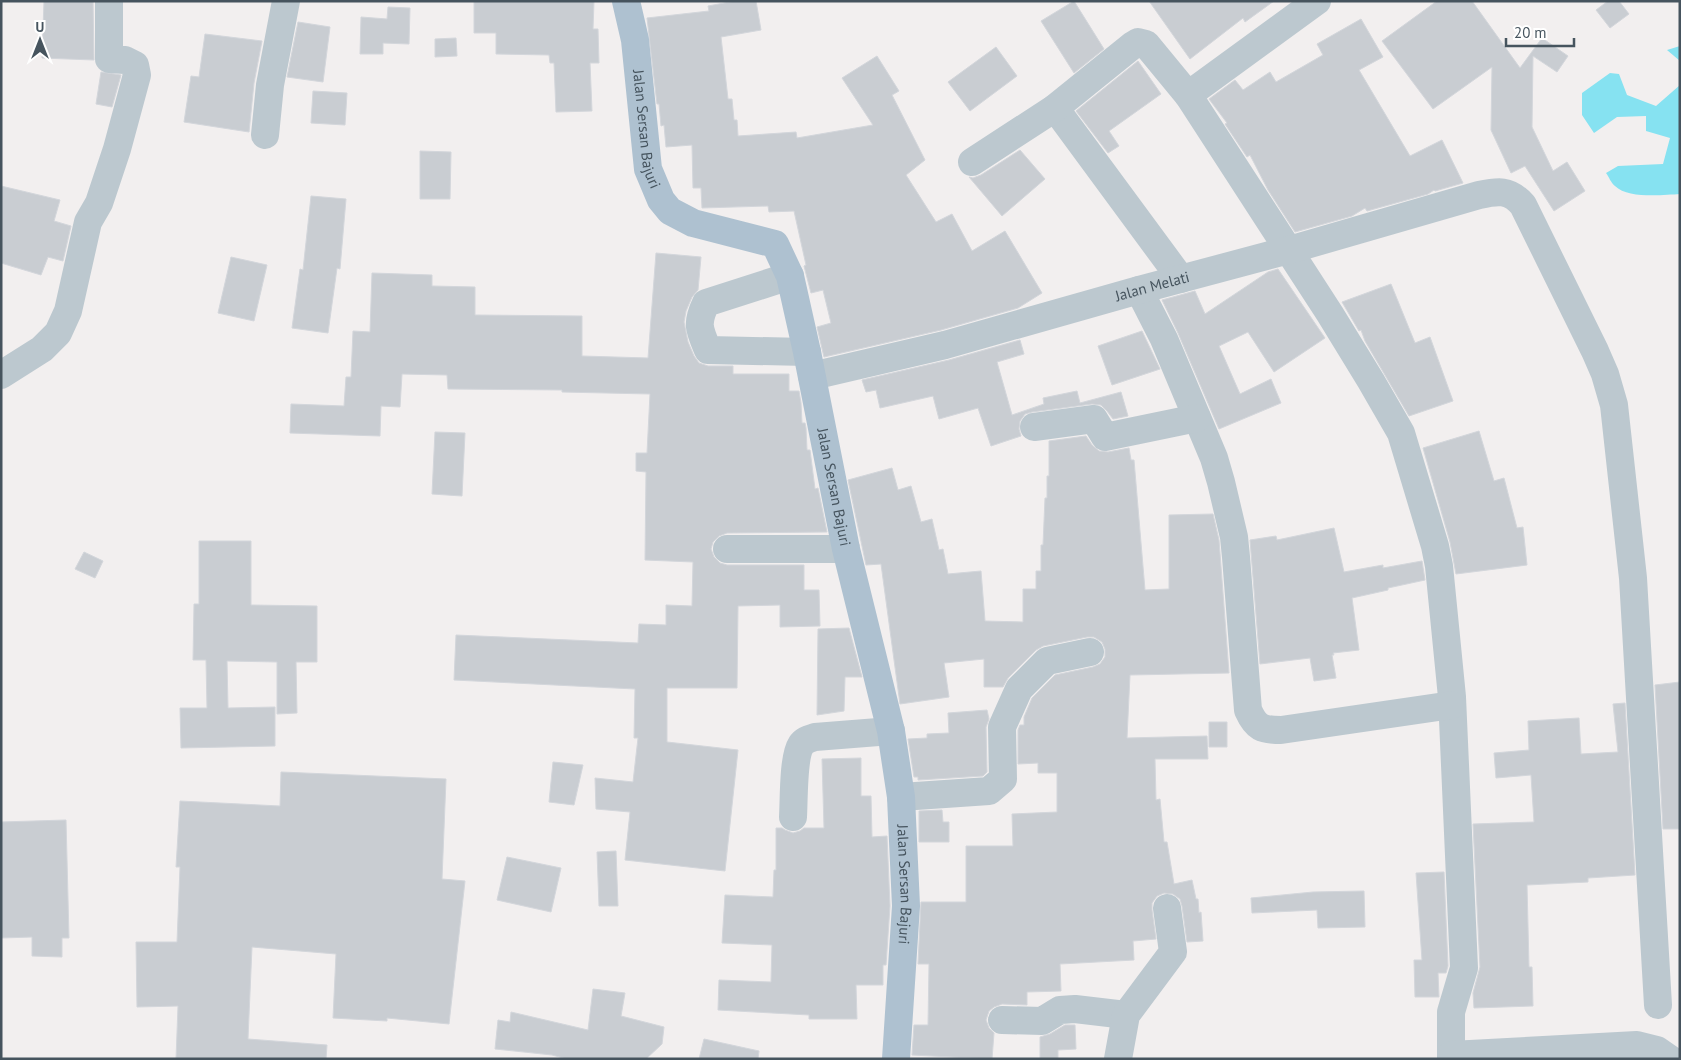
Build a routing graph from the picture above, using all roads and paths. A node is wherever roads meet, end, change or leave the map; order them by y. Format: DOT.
graph roads {
  1 [pos="109,1"];
  2 [pos="286,1"];
  3 [pos="626,1"];
  4 [pos="1318,1"];
  5 [pos="1188,95"];
  6 [pos="1055,108"];
  7 [pos="265,135"];
  8 [pos="972,162"];
  9 [pos="1289,250"];
  10 [pos="790,276"];
  11 [pos="1180,279"];
  12 [pos="1139,290"];
  13 [pos="810,364"];
  14 [pos="1,375"];
  15 [pos="1197,418"];
  16 [pos="1034,426"];
  17 [pos="727,549"];
  18 [pos="846,549"];
  19 [pos="1090,652"];
  20 [pos="1452,706"];
  21 [pos="891,731"];
  22 [pos="901,797"];
  23 [pos="793,817"];
  24 [pos="1167,908"];
  25 [pos="1658,1005"];
  26 [pos="1126,1015"];
  27 [pos="1002,1020"];
  28 [pos="1452,1057"];
  29 [pos="896,1059"];
  30 [pos="1118,1059"];
  31 [pos="1670,1059"];
  1 -- 14 [label="street"];
  2 -- 7 [label="street"];
  3 -- 10 [label="main road, Jalan Sersan Bajuri"];
  4 -- 5 [label="street"];
  5 -- 6 [label="street"];
  5 -- 9 [label="street"];
  6 -- 8 [label="street"];
  6 -- 11 [label="street"];
  9 -- 11 [label="street, Jalan Melati"];
  9 -- 20 [label="street"];
  9 -- 25 [label="street, Jalan Melati"];
  10 -- 13 [label="main road, Jalan Sersan Bajuri"];
  10 -- 13 [label="street, Jalan Melati"];
  11 -- 12 [label="street, Jalan Melati"];
  12 -- 13 [label="street, Jalan Melati"];
  12 -- 15 [label="street"];
  13 -- 18 [label="main road, Jalan Sersan Bajuri"];
  15 -- 16 [label="street"];
  15 -- 20 [label="street"];
  17 -- 18 [label="street"];
  18 -- 21 [label="main road, Jalan Sersan Bajuri"];
  19 -- 22 [label="street"];
  20 -- 28 [label="street"];
  21 -- 22 [label="main road, Jalan Sersan Bajuri"];
  21 -- 23 [label="street"];
  22 -- 29 [label="main road, Jalan Sersan Bajuri"];
  24 -- 26 [label="street"];
  26 -- 27 [label="street"];
  26 -- 30 [label="street"];
  28 -- 31 [label="street"];
}
